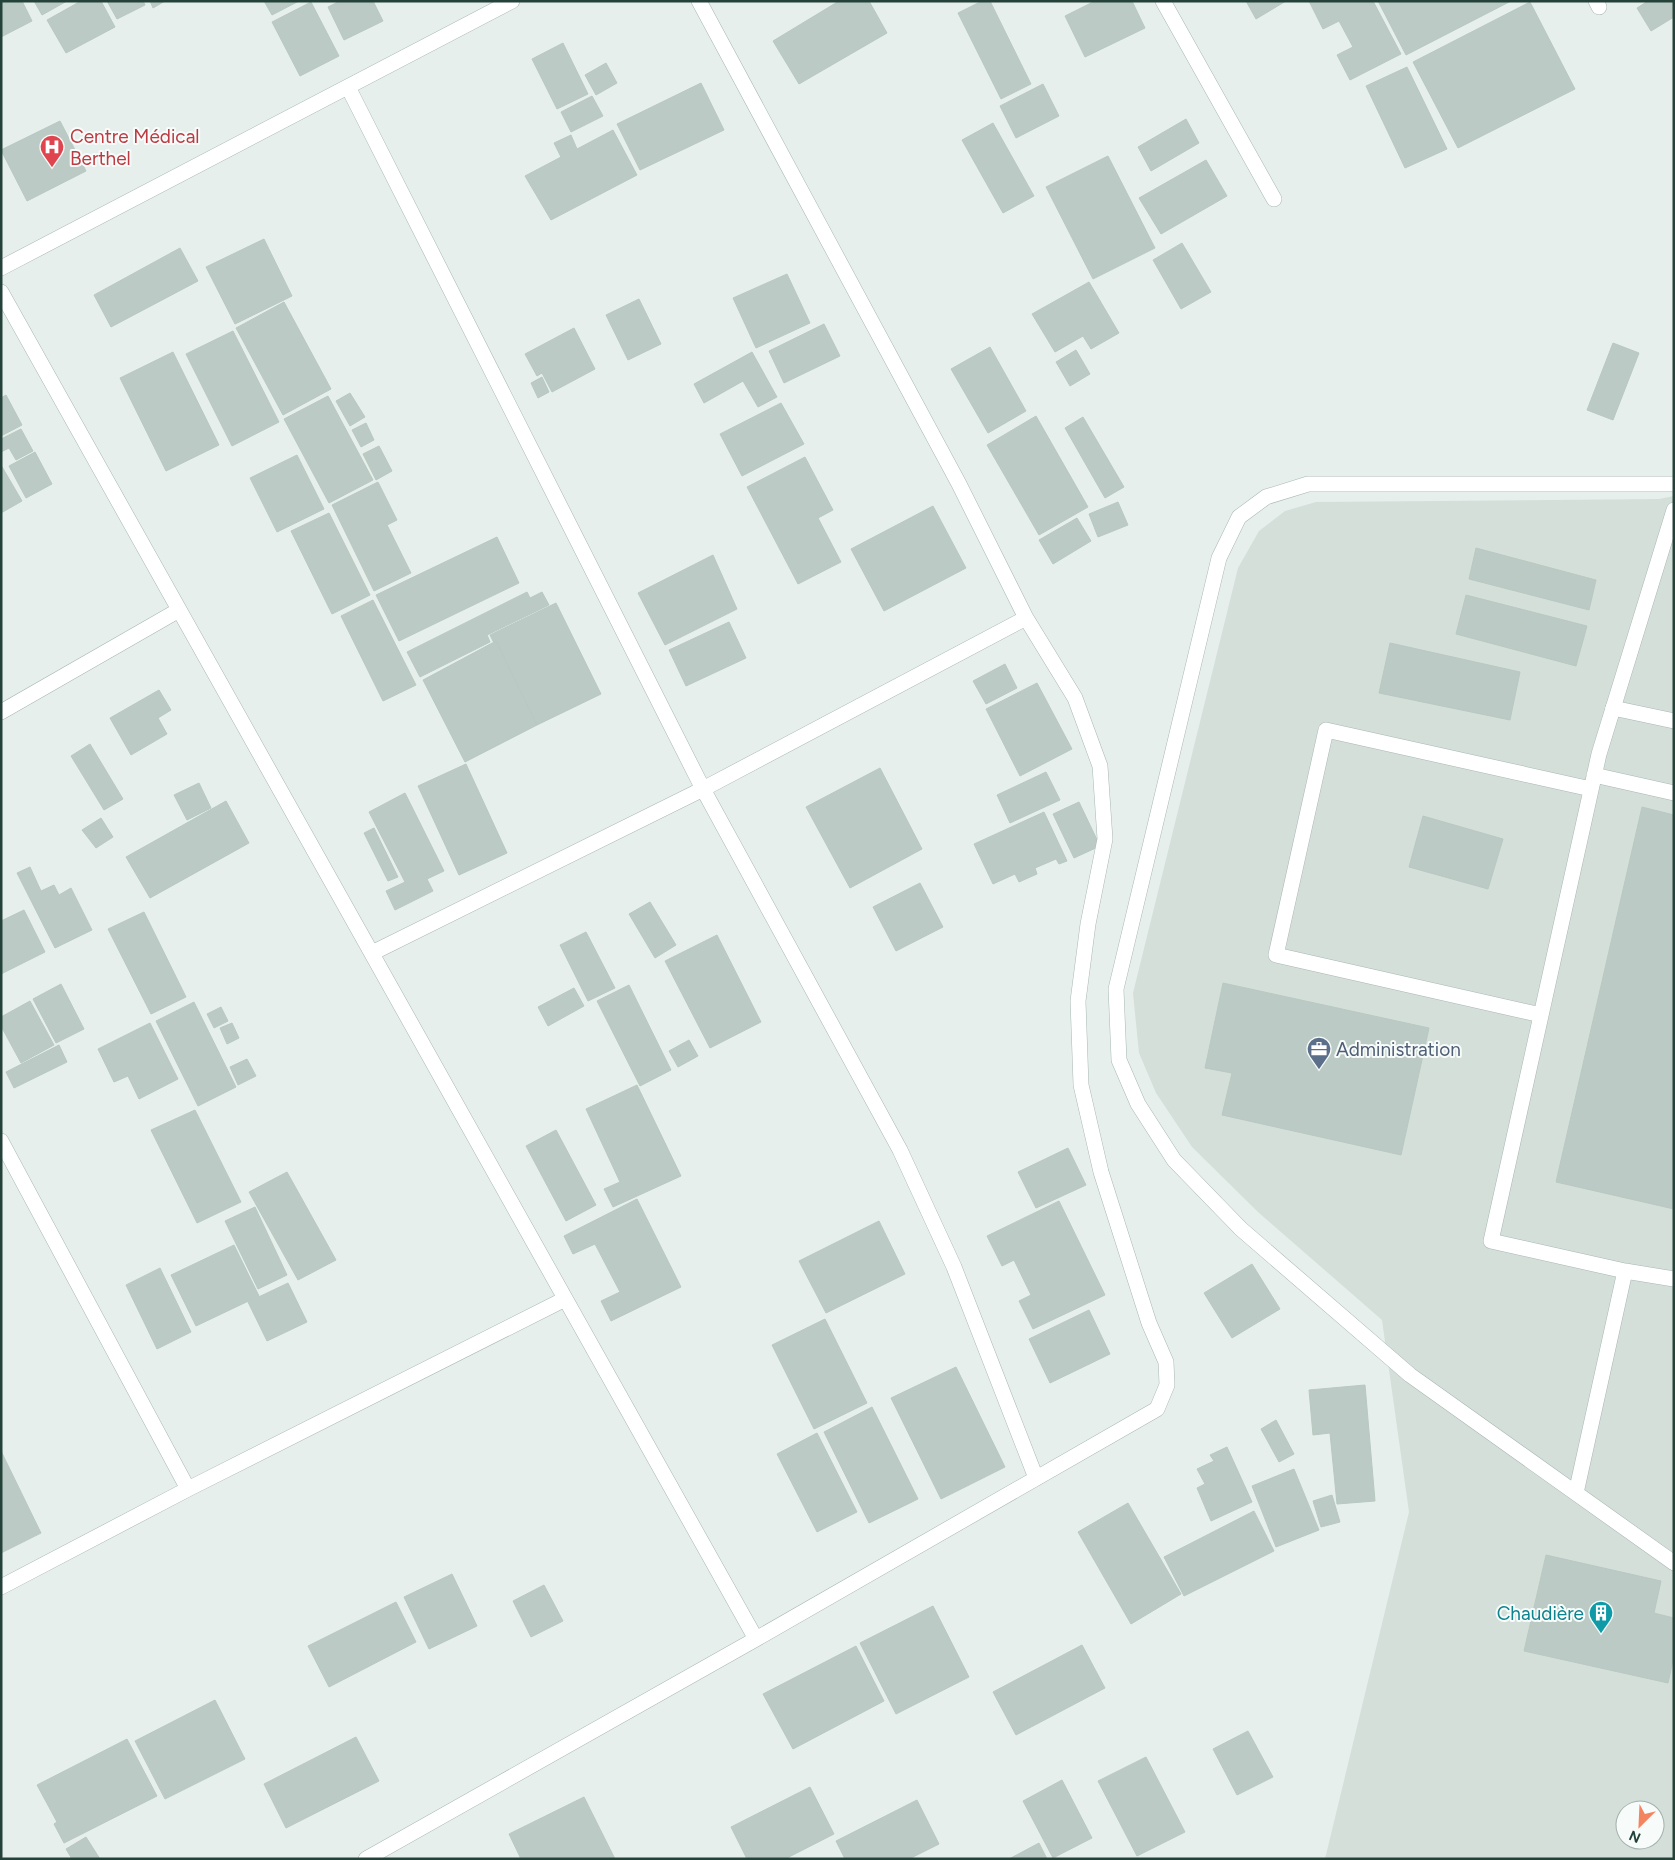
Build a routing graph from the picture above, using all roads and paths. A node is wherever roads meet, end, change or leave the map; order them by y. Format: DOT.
graph roads {
  1 [pos="512,1"];
  2 [pos="698,1"];
  3 [pos="1163,1"];
  4 [pos="348,87"];
  5 [pos="1274,199"];
  6 [pos="1,268"];
  7 [pos="1,292"];
  8 [pos="1674,484"];
  9 [pos="1674,510"];
  10 [pos="179,610"];
  11 [pos="1026,618"];
  12 [pos="1613,708"];
  13 [pos="1,712"];
  14 [pos="1674,721"];
  15 [pos="1592,782"];
  16 [pos="702,789"];
  17 [pos="1674,793"];
  18 [pos="372,953"];
  19 [pos="1541,1015"];
  20 [pos="1,1141"];
  21 [pos="1625,1271"];
  22 [pos="1674,1279"];
  23 [pos="565,1299"];
  24 [pos="1036,1478"];
  25 [pos="188,1489"];
  26 [pos="1576,1493"];
  27 [pos="1674,1563"];
  28 [pos="1,1587"];
  29 [pos="756,1640"];
  30 [pos="366,1859"];
  1 -- 4 [label="street"];
  2 -- 11 [label="street"];
  3 -- 5 [label="street"];
  4 -- 6 [label="street"];
  4 -- 16 [label="street"];
  7 -- 10 [label="street"];
  8 -- 26 [label="street"];
  9 -- 12 [label="street"];
  10 -- 13 [label="street"];
  10 -- 18 [label="street"];
  11 -- 16 [label="street"];
  11 -- 24 [label="street"];
  12 -- 14 [label="street"];
  12 -- 15 [label="street"];
  15 -- 17 [label="street"];
  15 -- 19 [label="street"];
  15 -- 19 [label="street"];
  16 -- 18 [label="street"];
  16 -- 24 [label="street"];
  18 -- 23 [label="street"];
  19 -- 21 [label="street"];
  20 -- 25 [label="street"];
  21 -- 22 [label="street"];
  21 -- 26 [label="street"];
  23 -- 25 [label="street"];
  23 -- 29 [label="street"];
  24 -- 29 [label="street"];
  25 -- 28 [label="street"];
  26 -- 27 [label="street"];
  29 -- 30 [label="street"];
}
